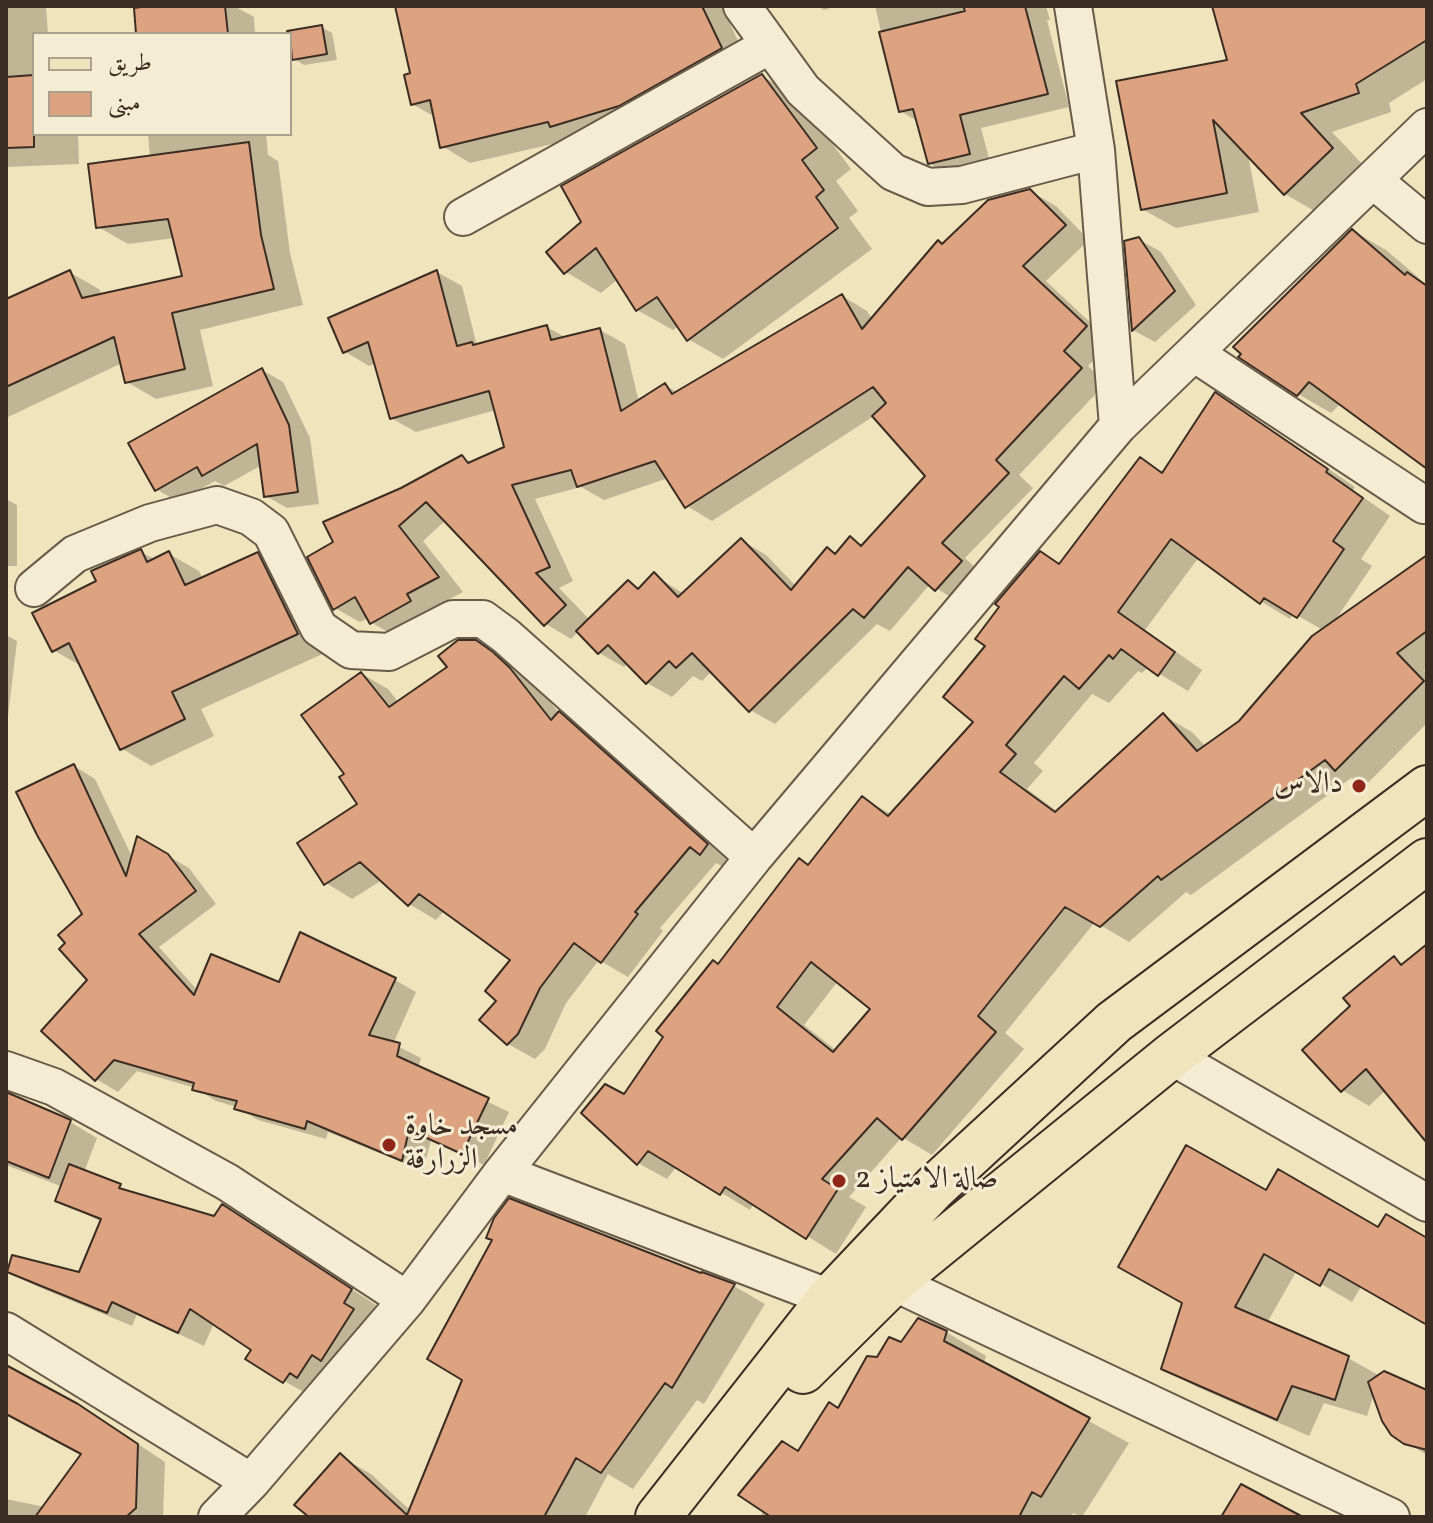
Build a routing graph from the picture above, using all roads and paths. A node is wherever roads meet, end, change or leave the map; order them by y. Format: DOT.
graph roads {
  1 [pos="742,6"];
  2 [pos="1079,8"];
  3 [pos="770,45"];
  4 [pos="1427,127"];
  5 [pos="1096,150"];
  6 [pos="1373,180"];
  7 [pos="463,217"];
  8 [pos="1427,225"];
  9 [pos="1194,353"];
  10 [pos="1118,426"];
  11 [pos="1424,505"];
  12 [pos="34,588"];
  13 [pos="1411,800"];
  14 [pos="754,857"];
  15 [pos="1427,858"];
  16 [pos="1171,1056"];
  17 [pos="6,1070"];
  18 [pos="502,1173"];
  19 [pos="1427,1203"];
  20 [pos="893,1282"];
  21 [pos="830,1298"];
  22 [pos="407,1300"];
  23 [pos="6,1331"];
  24 [pos="251,1482"];
  25 [pos="217,1517"];
  26 [pos="658,1517"];
  27 [pos="677,1517"];
  28 [pos="1391,1517"];
  1 -- 3 [label="street"];
  2 -- 5 [label="street"];
  3 -- 5 [label="street"];
  3 -- 7 [label="street"];
  4 -- 6 [label="street"];
  5 -- 10 [label="street"];
  6 -- 8 [label="street"];
  6 -- 9 [label="street"];
  9 -- 10 [label="street"];
  9 -- 11 [label="street"];
  10 -- 14 [label="street"];
  12 -- 14 [label="street"];
  13 -- 15 [label="main road"];
  13 -- 21 [label="main road"];
  14 -- 18 [label="street"];
  15 -- 16 [label="main road"];
  16 -- 19 [label="street"];
  16 -- 20 [label="main road"];
  17 -- 22 [label="street"];
  18 -- 21 [label="street"];
  18 -- 22 [label="street"];
  20 -- 27 [label="main road"];
  20 -- 28 [label="street"];
  21 -- 26 [label="main road"];
  22 -- 24 [label="street"];
  23 -- 24 [label="street"];
  24 -- 25 [label="street"];
}
